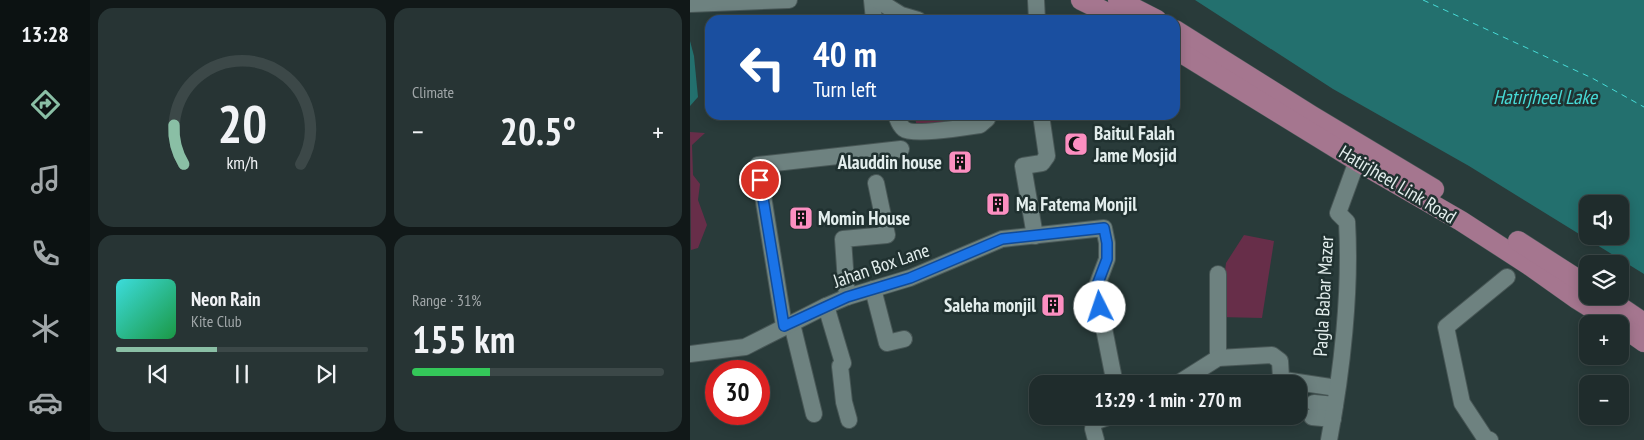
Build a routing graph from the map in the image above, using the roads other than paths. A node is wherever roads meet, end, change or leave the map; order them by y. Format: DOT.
graph roads {
  1 [pos="788,0"];
  2 [pos="872,0"];
  3 [pos="877,0"];
  4 [pos="1036,0"];
  5 [pos="1081,0"];
  6 [pos="1086,0"];
  7 [pos="1118,0"];
  8 [pos="690,4"];
  9 [pos="874,15"];
  10 [pos="901,15"];
  11 [pos="1037,15"];
  12 [pos="1112,15"];
  13 [pos="1113,15"];
  14 [pos="1147,15"];
  15 [pos="1180,33"];
  16 [pos="1180,52"];
  17 [pos="1180,57"];
  18 [pos="897,120"];
  19 [pos="986,120"];
  20 [pos="1042,120"];
  21 [pos="901,149"];
  22 [pos="1357,161"];
  23 [pos="876,183"];
  24 [pos="1035,236"];
  25 [pos="1218,274"];
  26 [pos="1507,276"];
  27 [pos="1579,280"];
  28 [pos="873,289"];
  29 [pos="847,297"];
  30 [pos="1617,305"];
  31 [pos="826,306"];
  32 [pos="1592,315"];
  33 [pos="1602,315"];
  34 [pos="1644,323"];
  35 [pos="788,325"];
  36 [pos="1629,332"];
  37 [pos="904,339"];
  38 [pos="1629,339"];
  39 [pos="1644,342"];
  40 [pos="1644,350"];
  41 [pos="690,354"];
  42 [pos="1218,358"];
  43 [pos="1113,375"];
  44 [pos="1191,375"];
  45 [pos="1337,388"];
  46 [pos="1313,410"];
  47 [pos="1334,412"];
  48 [pos="814,414"];
  49 [pos="849,420"];
  50 [pos="1094,425"];
  51 [pos="1096,440"];
  52 [pos="1329,440"];
  53 [pos="1490,440"];
  1 -- 8 [label="street"];
  2 -- 9 [label="street"];
  3 -- 10 [label="street"];
  4 -- 11 [label="street"];
  5 -- 12 [label="main road"];
  6 -- 13 [label="street"];
  7 -- 14 [label="main road"];
  15 -- 27 [label="main road"];
  16 -- 22 [label="main road, Hatirjheel Link Road"];
  17 -- 32 [label="street"];
  18 -- 19 [label="street"];
  20 -- 24 [label="street"];
  21 -- 35 [label="street"];
  22 -- 33 [label="main road, Hatirjheel Link Road"];
  22 -- 45 [label="street, Pagla Babar Mazer"];
  23 -- 29 [label="street"];
  24 -- 28 [label="street, Jahan Box Lane"];
  24 -- 43 [label="street, Jahan Box Lane"];
  25 -- 42 [label="street"];
  26 -- 53 [label="street"];
  28 -- 29 [label="street, Jahan Box Lane"];
  28 -- 37 [label="street"];
  29 -- 31 [label="street, Jahan Box Lane"];
  30 -- 34 [label="main road"];
  31 -- 35 [label="street, Jahan Box Lane"];
  31 -- 49 [label="street"];
  35 -- 41 [label="street, Jahan Box Lane"];
  35 -- 48 [label="street"];
  36 -- 39 [label="main road, Hatirjheel Link Road"];
  38 -- 40 [label="street"];
  42 -- 44 [label="street"];
  42 -- 45 [label="street"];
  45 -- 47 [label="street, Pagla Babar Mazer"];
  46 -- 47 [label="street"];
  47 -- 52 [label="street, Pagla Babar Mazer"];
  50 -- 51 [label="street"];
}
